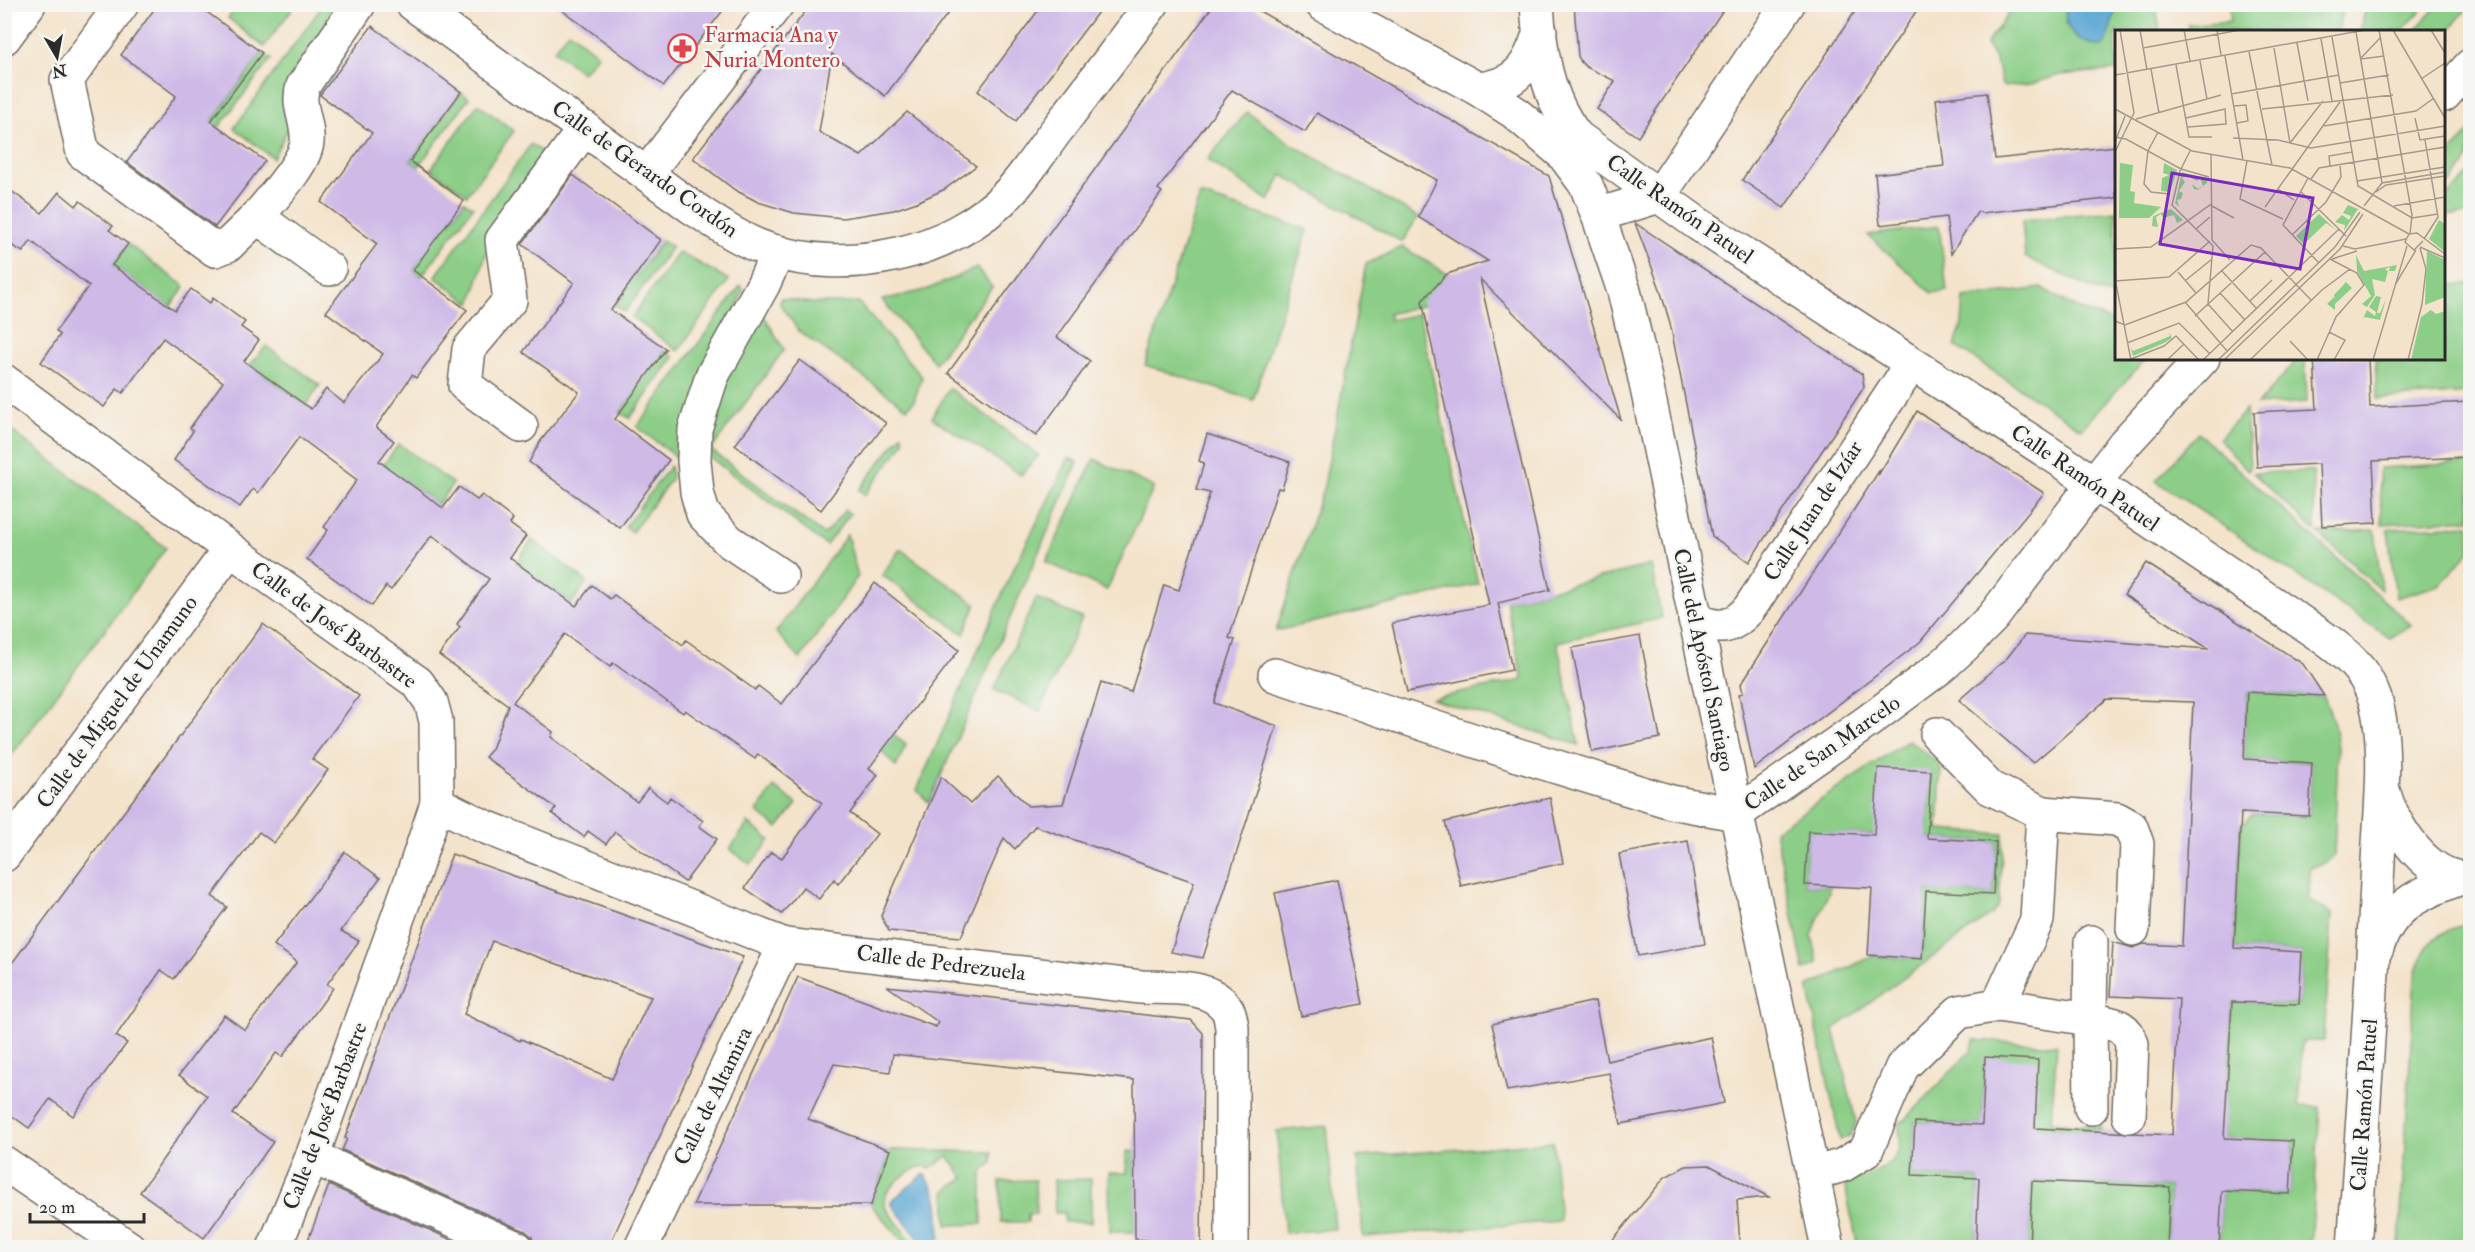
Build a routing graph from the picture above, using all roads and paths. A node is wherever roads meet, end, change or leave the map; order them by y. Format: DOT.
graph roads {
  1 [pos="29,4"];
  2 [pos="122,4"];
  3 [pos="359,4"];
  4 [pos="413,4"];
  5 [pos="777,4"];
  6 [pos="1152,4"];
  7 [pos="1322,4"];
  8 [pos="1788,4"];
  9 [pos="1538,18"];
  10 [pos="4,38"];
  11 [pos="2470,66"];
  12 [pos="1478,89"];
  13 [pos="2445,94"];
  14 [pos="585,128"];
  15 [pos="647,173"];
  16 [pos="1659,196"];
  17 [pos="1598,215"];
  18 [pos="257,217"];
  19 [pos="778,252"];
  20 [pos="329,269"];
  21 [pos="1906,360"];
  22 [pos="2201,360"];
  23 [pos="4,381"];
  24 [pos="521,426"];
  25 [pos="2093,483"];
  26 [pos="230,549"];
  27 [pos="781,576"];
  28 [pos="1695,620"];
  29 [pos="1275,675"];
  30 [pos="1937,734"];
  31 [pos="2381,783"];
  32 [pos="436,803"];
  33 [pos="2043,813"];
  34 [pos="1736,814"];
  35 [pos="4,855"];
  36 [pos="2464,879"];
  37 [pos="2133,929"];
  38 [pos="2091,942"];
  39 [pos="785,945"];
  40 [pos="2373,962"];
  41 [pos="1998,1005"];
  42 [pos="2090,1019"];
  43 [pos="2091,1108"];
  44 [pos="2129,1116"];
  45 [pos="312,1157"];
  46 [pos="4,1163"];
  47 [pos="1813,1174"];
  48 [pos="129,1248"];
  49 [pos="274,1248"];
  50 [pos="517,1248"];
  51 [pos="641,1248"];
  52 [pos="1232,1248"];
  53 [pos="1828,1248"];
  54 [pos="2354,1248"];
  1 -- 10 [label="street"];
  2 -- 18 [label="street"];
  3 -- 18 [label="street"];
  4 -- 14 [label="street, Calle de Gerardo Cordón"];
  5 -- 15 [label="street"];
  6 -- 19 [label="street, Calle de Gerardo Cordón"];
  7 -- 12 [label="street, Calle del Apóstol Santiago"];
  8 -- 16 [label="street"];
  9 -- 12 [label="street"];
  9 -- 16 [label="street, Calle Ramón Patuel"];
  11 -- 13 [label="street"];
  12 -- 17 [label="street, Calle del Apóstol Santiago"];
  14 -- 15 [label="street, Calle de Gerardo Cordón"];
  14 -- 24 [label="street"];
  15 -- 19 [label="street, Calle de Gerardo Cordón"];
  16 -- 17 [label="street"];
  16 -- 21 [label="street, Calle Ramón Patuel"];
  17 -- 28 [label="street, Calle del Apóstol Santiago"];
  18 -- 20 [label="street"];
  19 -- 27 [label="street"];
  21 -- 25 [label="street, Calle Ramón Patuel"];
  21 -- 28 [label="street, Calle Juan de Izíar"];
  22 -- 25 [label="street, Calle de San Marcelo"];
  23 -- 26 [label="street, Calle de José Barbastre"];
  25 -- 31 [label="street, Calle Ramón Patuel"];
  25 -- 34 [label="street, Calle de San Marcelo"];
  26 -- 32 [label="street, Calle de José Barbastre"];
  26 -- 35 [label="street, Calle de Miguel de Unamuno"];
  28 -- 34 [label="street, Calle del Apóstol Santiago"];
  29 -- 34 [label="street, Calle de San Marcelo"];
  30 -- 33 [label="street"];
  31 -- 36 [label="street"];
  31 -- 40 [label="street, Calle Ramón Patuel"];
  32 -- 39 [label="street, Calle de Pedrezuela"];
  32 -- 45 [label="street, Calle de José Barbastre"];
  33 -- 37 [label="street"];
  33 -- 41 [label="street"];
  34 -- 47 [label="street, Calle del Apóstol Santiago"];
  36 -- 40 [label="street, Calle Ramón Patuel"];
  38 -- 42 [label="street"];
  39 -- 51 [label="street, Calle de Altamira"];
  39 -- 52 [label="street, Calle de Pedrezuela"];
  40 -- 54 [label="street, Calle Ramón Patuel"];
  41 -- 42 [label="street"];
  41 -- 47 [label="street"];
  42 -- 43 [label="street"];
  42 -- 44 [label="street"];
  45 -- 49 [label="street, Calle de José Barbastre"];
  45 -- 50 [label="street"];
  46 -- 48 [label="street"];
  47 -- 53 [label="street, Calle del Apóstol Santiago"];
}
